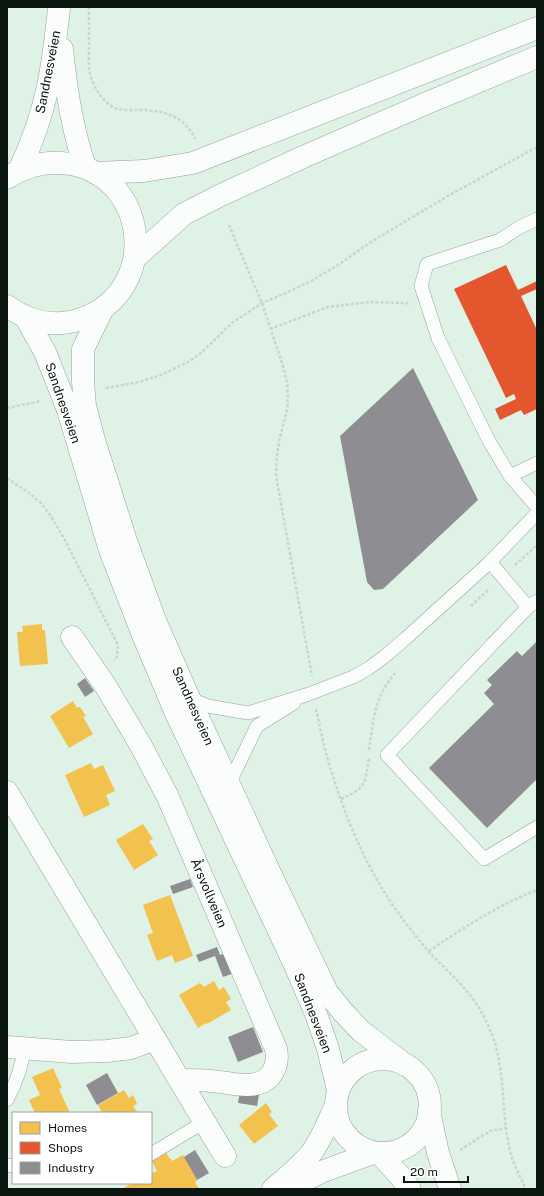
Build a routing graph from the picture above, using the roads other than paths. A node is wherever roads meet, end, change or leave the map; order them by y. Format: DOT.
graph roads {
  1 [pos="59,13"];
  2 [pos="537,28"];
  3 [pos="537,57"];
  4 [pos="90,170"];
  5 [pos="13,175"];
  6 [pos="537,220"];
  7 [pos="135,258"];
  8 [pos="103,308"];
  9 [pos="14,313"];
  10 [pos="537,463"];
  11 [pos="510,476"];
  12 [pos="537,507"];
  13 [pos="537,513"];
  14 [pos="490,562"];
  15 [pos="532,604"];
  16 [pos="72,637"];
  17 [pos="309,694"];
  18 [pos="189,698"];
  19 [pos="229,784"];
  20 [pos="7,792"];
  21 [pos="537,827"];
  22 [pos="155,1039"];
  23 [pos="15,1048"];
  24 [pos="404,1064"];
  25 [pos="180,1080"];
  26 [pos="337,1098"];
  27 [pos="7,1100"];
  28 [pos="429,1111"];
  29 [pos="204,1122"];
  30 [pos="152,1153"];
  31 [pos="376,1153"];
  32 [pos="225,1156"];
  33 [pos="273,1189"];
  34 [pos="288,1189"];
  35 [pos="410,1189"];
  36 [pos="450,1189"];
  1 -- 4 [label="main road, Sandnesveien"];
  1 -- 5 [label="main road, Sandnesveien"];
  2 -- 4 [label="main road"];
  3 -- 7 [label="main road"];
  4 -- 5 [label="main road"];
  4 -- 7 [label="main road"];
  6 -- 11 [label="lane"];
  7 -- 8 [label="main road"];
  8 -- 9 [label="main road"];
  8 -- 18 [label="main road, Sandnesveien"];
  9 -- 26 [label="main road, Sandnesveien"];
  10 -- 11 [label="lane"];
  11 -- 12 [label="lane"];
  13 -- 14 [label="lane"];
  14 -- 15 [label="lane"];
  14 -- 17 [label="lane"];
  15 -- 21 [label="lane"];
  16 -- 25 [label="main road, Årsvollveien"];
  17 -- 18 [label="lane"];
  17 -- 19 [label="lane"];
  18 -- 19 [label="main road, Sandnesveien"];
  19 -- 24 [label="main road, Sandnesveien"];
  20 -- 22 [label="main road"];
  22 -- 23 [label="main road"];
  22 -- 25 [label="main road"];
  23 -- 27 [label="lane"];
  24 -- 26 [label="main road"];
  24 -- 28 [label="main road"];
  25 -- 29 [label="main road"];
  26 -- 31 [label="main road"];
  26 -- 33 [label="main road"];
  28 -- 31 [label="main road"];
  28 -- 36 [label="main road"];
  29 -- 30 [label="lane"];
  29 -- 32 [label="main road"];
  31 -- 34 [label="main road"];
  31 -- 35 [label="main road"];
}
